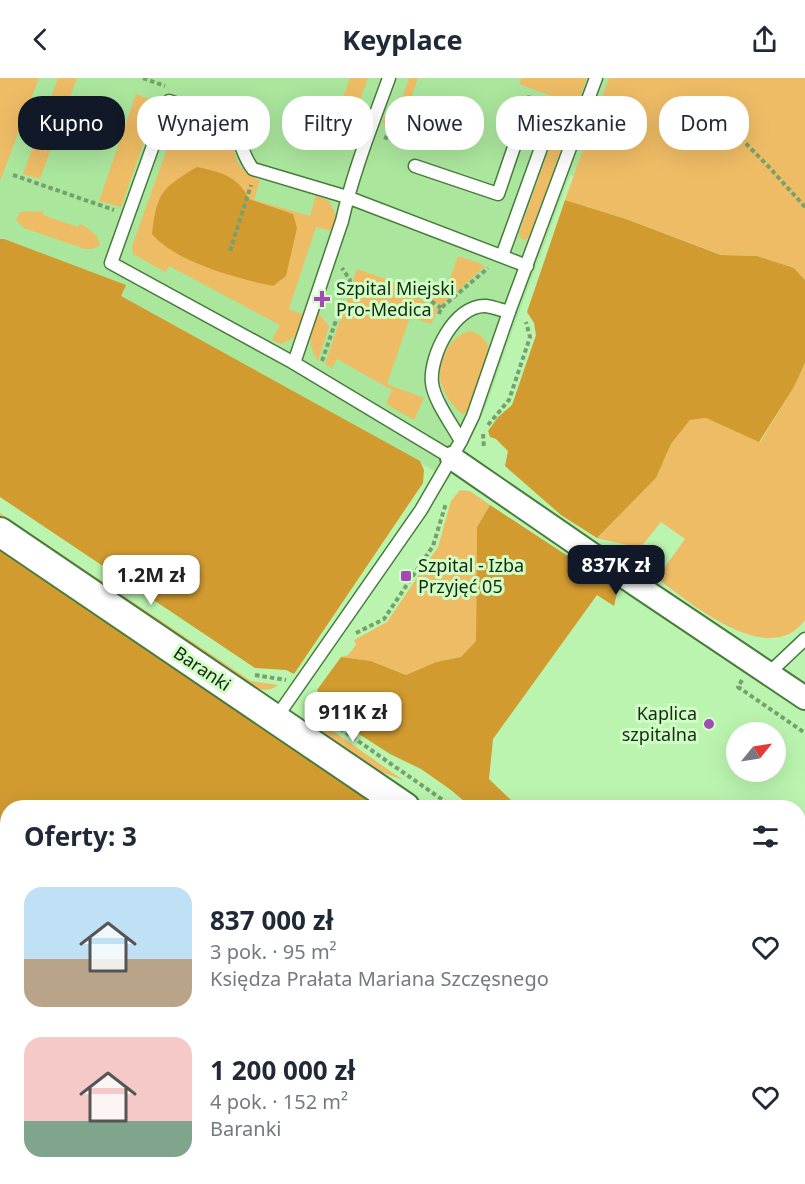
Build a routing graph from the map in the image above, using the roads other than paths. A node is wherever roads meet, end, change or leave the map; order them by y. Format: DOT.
graph roads {
  1 [pos="389,78"];
  2 [pos="596,78"];
  3 [pos="415,166"];
  4 [pos="347,197"];
  5 [pos="502,256"];
  6 [pos="527,266"];
  7 [pos="509,312"];
  8 [pos="294,363"];
  9 [pos="457,449"];
  10 [pos="0,532"];
  11 [pos="805,639"];
  12 [pos="758,673"];
  13 [pos="805,698"];
  14 [pos="276,718"];
  15 [pos="395,800"];
  1 -- 4 [label="lane"];
  2 -- 6 [label="lane"];
  3 -- 5 [label="lane"];
  4 -- 5 [label="lane"];
  4 -- 8 [label="lane"];
  4 -- 8 [label="lane"];
  5 -- 6 [label="lane"];
  6 -- 7 [label="lane"];
  7 -- 9 [label="lane"];
  7 -- 9 [label="lane"];
  8 -- 9 [label="lane"];
  9 -- 12 [label="street"];
  9 -- 14 [label="lane"];
  10 -- 14 [label="street, Baranki"];
  11 -- 12 [label="lane"];
  12 -- 13 [label="street"];
  14 -- 15 [label="street, Baranki"];
}
